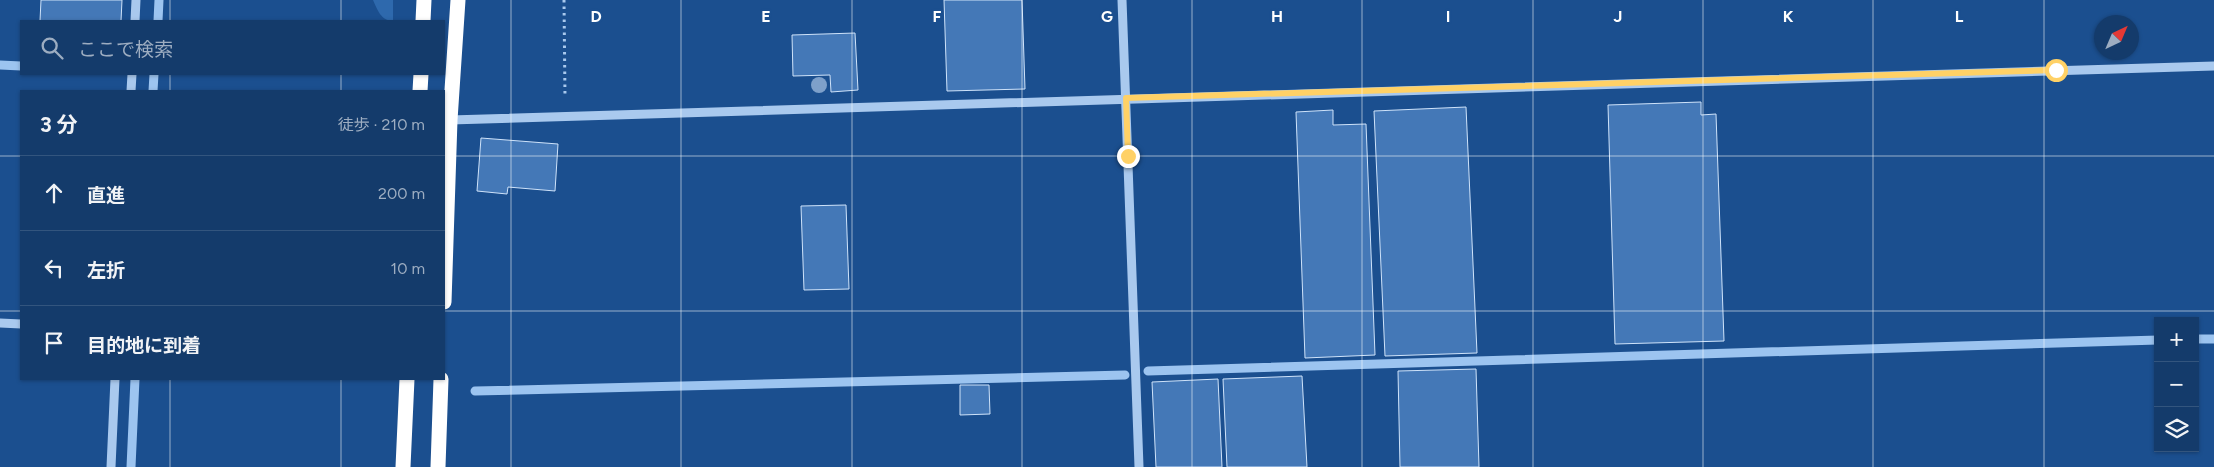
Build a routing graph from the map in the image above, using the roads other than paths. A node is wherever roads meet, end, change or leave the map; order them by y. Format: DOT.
graph roads {
  1 [pos="136,0"];
  2 [pos="424,0"];
  3 [pos="458,0"];
  4 [pos="1122,0"];
  5 [pos="135,20"];
  6 [pos="423,20"];
  7 [pos="2214,66"];
  8 [pos="132,75"];
  9 [pos="421,75"];
  10 [pos="131,90"];
  11 [pos="420,90"];
  12 [pos="1126,98"];
  13 [pos="450,120"];
  14 [pos="445,272"];
  15 [pos="0,322"];
  16 [pos="20,324"];
  17 [pos="115,380"];
  18 [pos="407,380"];
  19 [pos="441,380"];
  20 [pos="111,467"];
  21 [pos="403,467"];
  22 [pos="438,467"];
  23 [pos="1139,467"];
  1 -- 5 [label="street"];
  2 -- 6 [label="highway"];
  3 -- 13 [label="highway"];
  4 -- 12 [label="street"];
  7 -- 12 [label="street"];
  8 -- 10 [label="street"];
  9 -- 11 [label="highway"];
  12 -- 13 [label="street"];
  12 -- 23 [label="street"];
  13 -- 14 [label="highway"];
  15 -- 16 [label="street"];
  17 -- 20 [label="street"];
  18 -- 21 [label="highway"];
  19 -- 22 [label="highway"];
}
